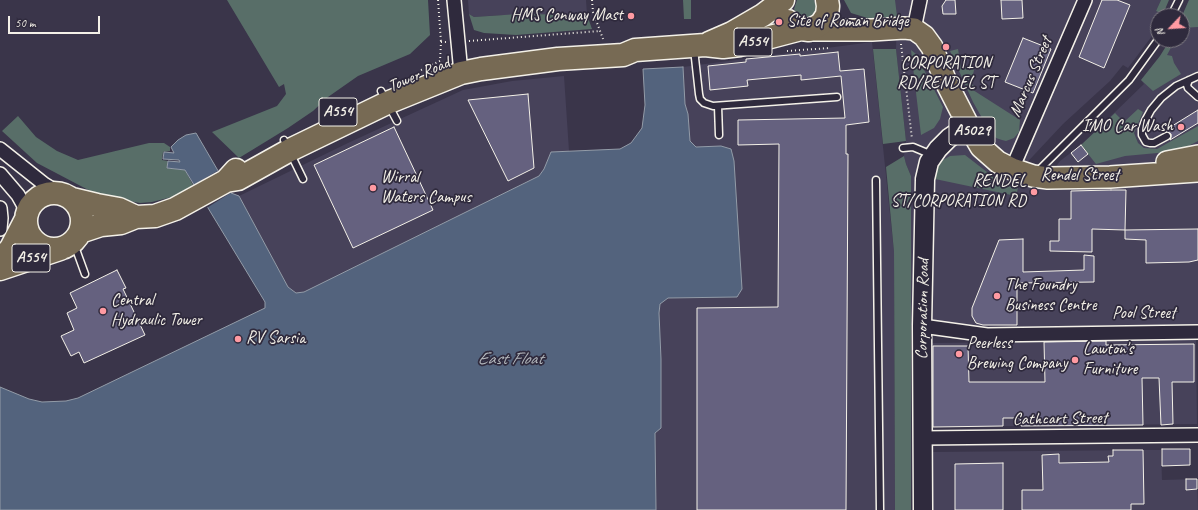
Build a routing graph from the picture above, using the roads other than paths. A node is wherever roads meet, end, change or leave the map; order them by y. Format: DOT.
graph roads {
  1 [pos="454,0"];
  2 [pos="784,0"];
  3 [pos="920,0"];
  4 [pos="1085,0"];
  5 [pos="827,1"];
  6 [pos="805,29"];
  7 [pos="872,30"];
  8 [pos="907,35"];
  9 [pos="699,45"];
  10 [pos="1152,48"];
  11 [pos="635,50"];
  12 [pos="460,66"];
  13 [pos="1198,76"];
  14 [pos="1189,80"];
  15 [pos="837,97"];
  16 [pos="1198,98"];
  17 [pos="718,106"];
  18 [pos="968,125"];
  19 [pos="719,135"];
  20 [pos="1167,136"];
  21 [pos="287,145"];
  22 [pos="903,148"];
  23 [pos="0,149"];
  24 [pos="933,155"];
  25 [pos="1198,156"];
  26 [pos="1012,169"];
  27 [pos="1198,172"];
  28 [pos="0,174"];
  29 [pos="1156,174"];
  30 [pos="1033,176"];
  31 [pos="1088,177"];
  32 [pos="303,179"];
  33 [pos="876,180"];
  34 [pos="1198,182"];
  35 [pos="64,196"];
  36 [pos="0,208"];
  37 [pos="26,216"];
  38 [pos="136,217"];
  39 [pos="0,229"];
  40 [pos="71,241"];
  41 [pos="0,261"];
  42 [pos="0,270"];
  43 [pos="85,274"];
  44 [pos="922,326"];
  45 [pos="1198,332"];
  46 [pos="1198,435"];
  47 [pos="923,438"];
  48 [pos="880,510"];
  49 [pos="923,510"];
  1 -- 12 [label="street"];
  2 -- 6 [label="highway, A554"];
  2 -- 9 [label="highway, Tower Road / A554"];
  3 -- 8 [label="street"];
  4 -- 26 [label="street, Marcus Street"];
  5 -- 6 [label="highway, A554"];
  5 -- 7 [label="main road"];
  6 -- 7 [label="main road"];
  6 -- 9 [label="highway, Tower Road / A554"];
  7 -- 8 [label="main road"];
  8 -- 18 [label="main road, Rendel Street / A5029"];
  9 -- 11 [label="highway, Tower Road / A554"];
  9 -- 17 [label="lane"];
  10 -- 30 [label="lane"];
  11 -- 12 [label="highway, Tower Road / A554"];
  11 -- 12 [label="highway, Tower Road / A554"];
  12 -- 21 [label="highway, Tower Road / A554"];
  13 -- 14 [label="lane"];
  14 -- 16 [label="lane"];
  14 -- 20 [label="lane"];
  15 -- 17 [label="lane"];
  17 -- 19 [label="lane"];
  18 -- 24 [label="main road, Corporation Road"];
  18 -- 26 [label="main road, Rendel Street / A5029"];
  21 -- 32 [label="lane"];
  21 -- 38 [label="highway, Tower Road / A554"];
  22 -- 24 [label="lane"];
  23 -- 35 [label="street"];
  24 -- 44 [label="main road, Corporation Road"];
  25 -- 31 [label="main road"];
  26 -- 30 [label="main road, Rendel Street / A5029"];
  27 -- 29 [label="main road, Rendel Street / A5029"];
  28 -- 37 [label="street"];
  29 -- 31 [label="main road, Rendel Street / A5029"];
  29 -- 34 [label="main road"];
  30 -- 31 [label="main road, Rendel Street / A5029"];
  33 -- 48 [label="lane"];
  35 -- 37 [label="highway, A554"];
  35 -- 38 [label="highway, A554"];
  35 -- 40 [label="highway"];
  36 -- 39 [label="street"];
  37 -- 40 [label="highway, A554"];
  37 -- 41 [label="highway, A554"];
  38 -- 40 [label="highway, Tower Road / A554"];
  40 -- 42 [label="highway, A554"];
  40 -- 43 [label="lane"];
  44 -- 45 [label="street, Pool Street"];
  44 -- 47 [label="main road, Corporation Road"];
  46 -- 47 [label="street, Cathcart Street"];
  47 -- 49 [label="main road, Corporation Road"];
}
